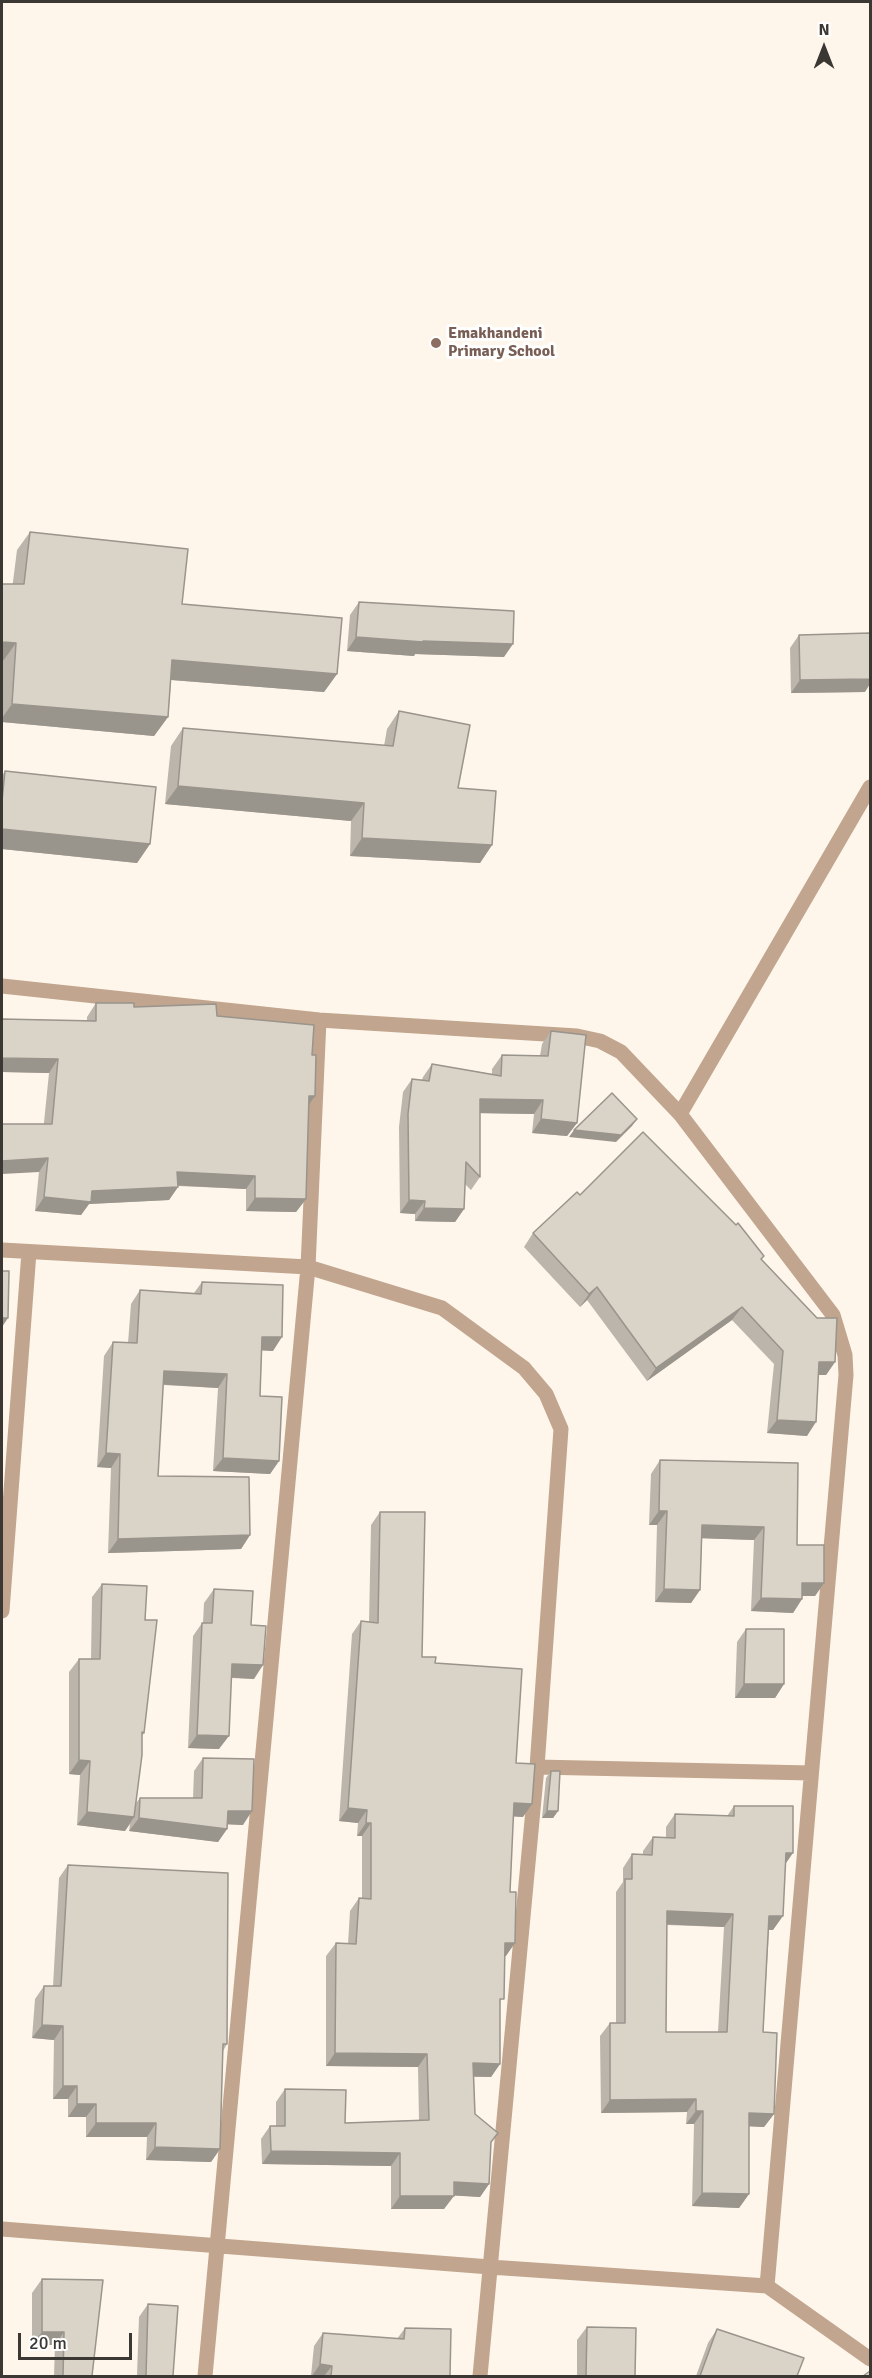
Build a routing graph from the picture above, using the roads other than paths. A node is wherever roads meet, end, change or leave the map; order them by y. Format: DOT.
graph roads {
  1 [pos="870,787"];
  2 [pos="2,986"];
  3 [pos="319,1020"];
  4 [pos="681,1114"];
  5 [pos="2,1250"];
  6 [pos="29,1252"];
  7 [pos="308,1267"];
  8 [pos="2,1611"];
  9 [pos="537,1767"];
  10 [pos="811,1773"];
  11 [pos="2,2229"];
  12 [pos="216,2246"];
  13 [pos="490,2267"];
  14 [pos="767,2286"];
  15 [pos="870,2359"];
  16 [pos="206,2376"];
  17 [pos="480,2376"];
  1 -- 4 [label="street"];
  2 -- 3 [label="street"];
  3 -- 4 [label="street"];
  3 -- 7 [label="street"];
  4 -- 10 [label="street"];
  5 -- 6 [label="street"];
  6 -- 7 [label="street"];
  6 -- 8 [label="street"];
  7 -- 9 [label="street"];
  7 -- 12 [label="street"];
  9 -- 10 [label="street"];
  9 -- 13 [label="street"];
  10 -- 14 [label="street"];
  11 -- 12 [label="street"];
  12 -- 13 [label="street"];
  12 -- 16 [label="street"];
  13 -- 14 [label="street"];
  13 -- 17 [label="street"];
  14 -- 15 [label="street"];
}
